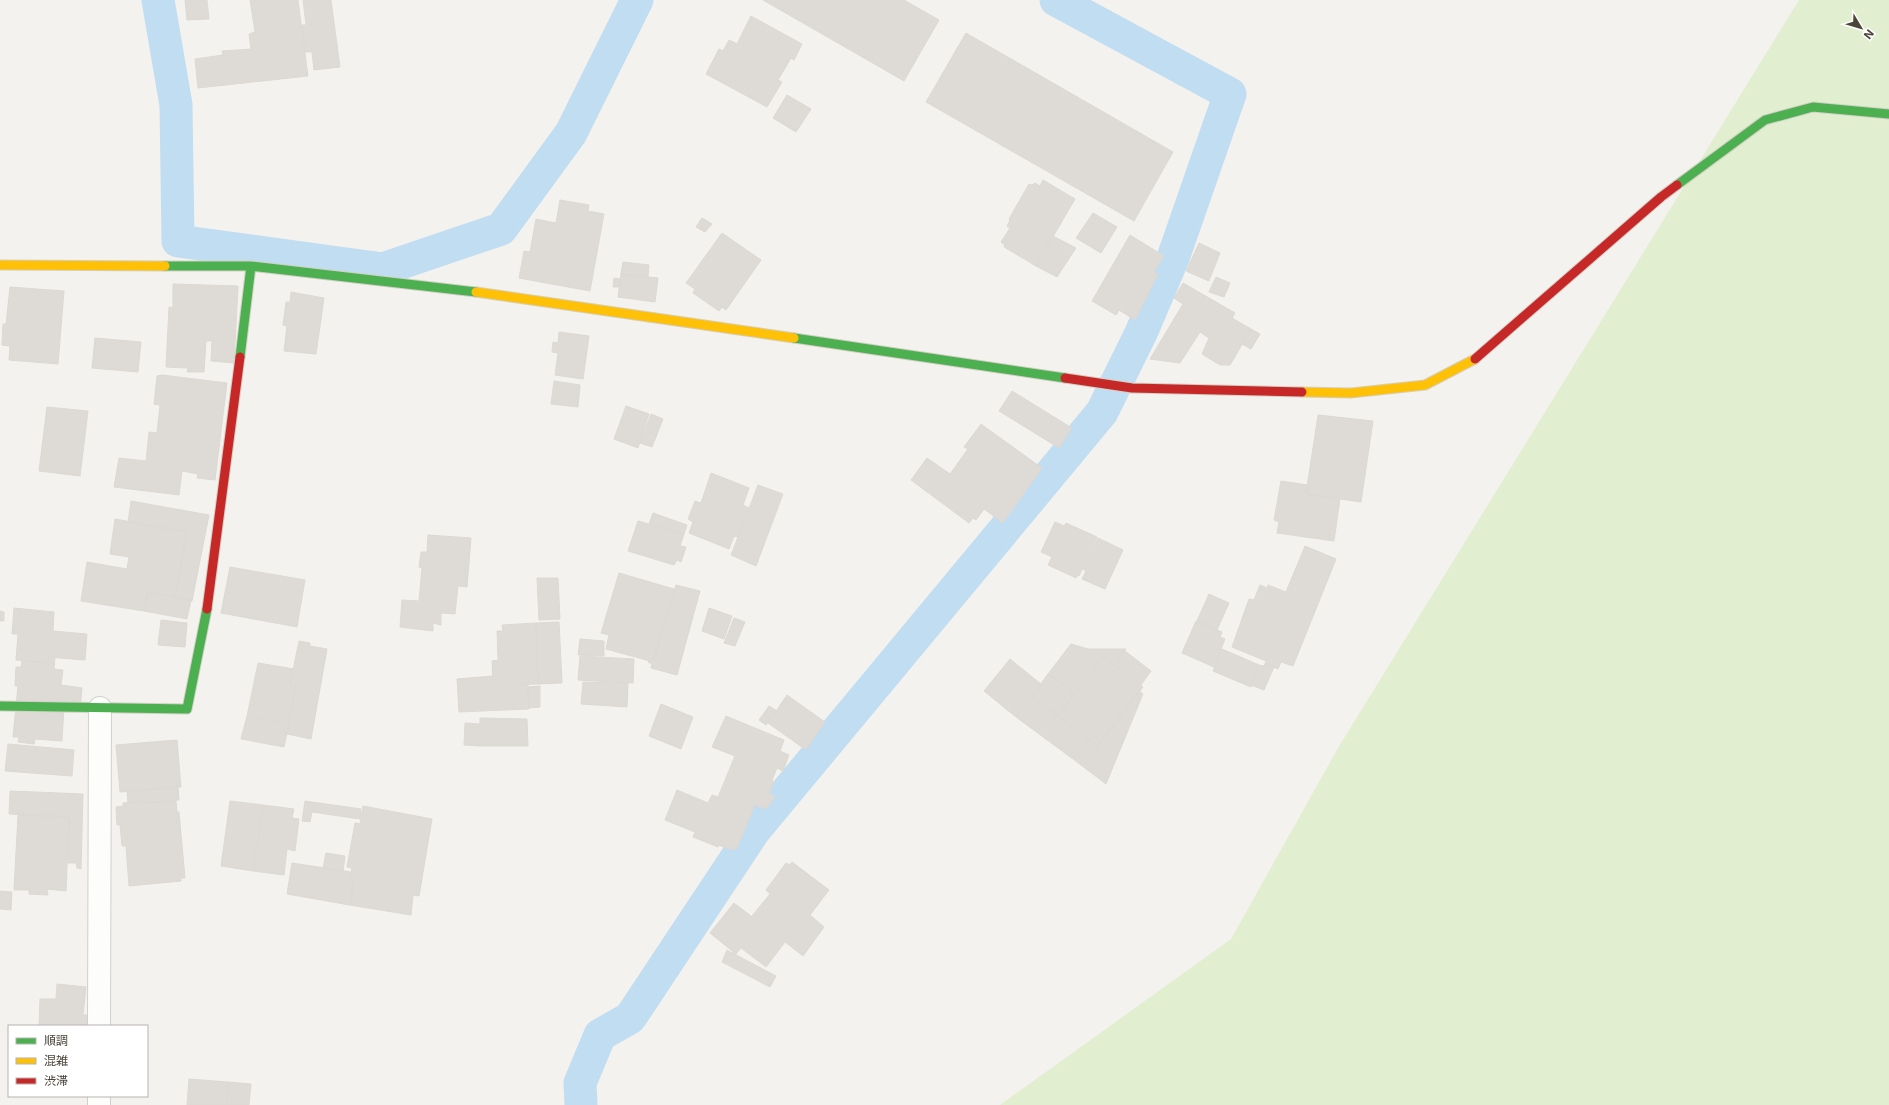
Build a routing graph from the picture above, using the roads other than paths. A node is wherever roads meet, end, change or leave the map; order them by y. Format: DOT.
graph roads {
  1 [pos="1889,114"];
  2 [pos="0,265"];
  3 [pos="251,266"];
  4 [pos="0,706"];
  5 [pos="100,708"];
  6 [pos="99,1025"];
  1 -- 3 [label="street"];
  2 -- 3 [label="street"];
  3 -- 5 [label="street"];
  4 -- 5 [label="street"];
  5 -- 6 [label="street"];
}
